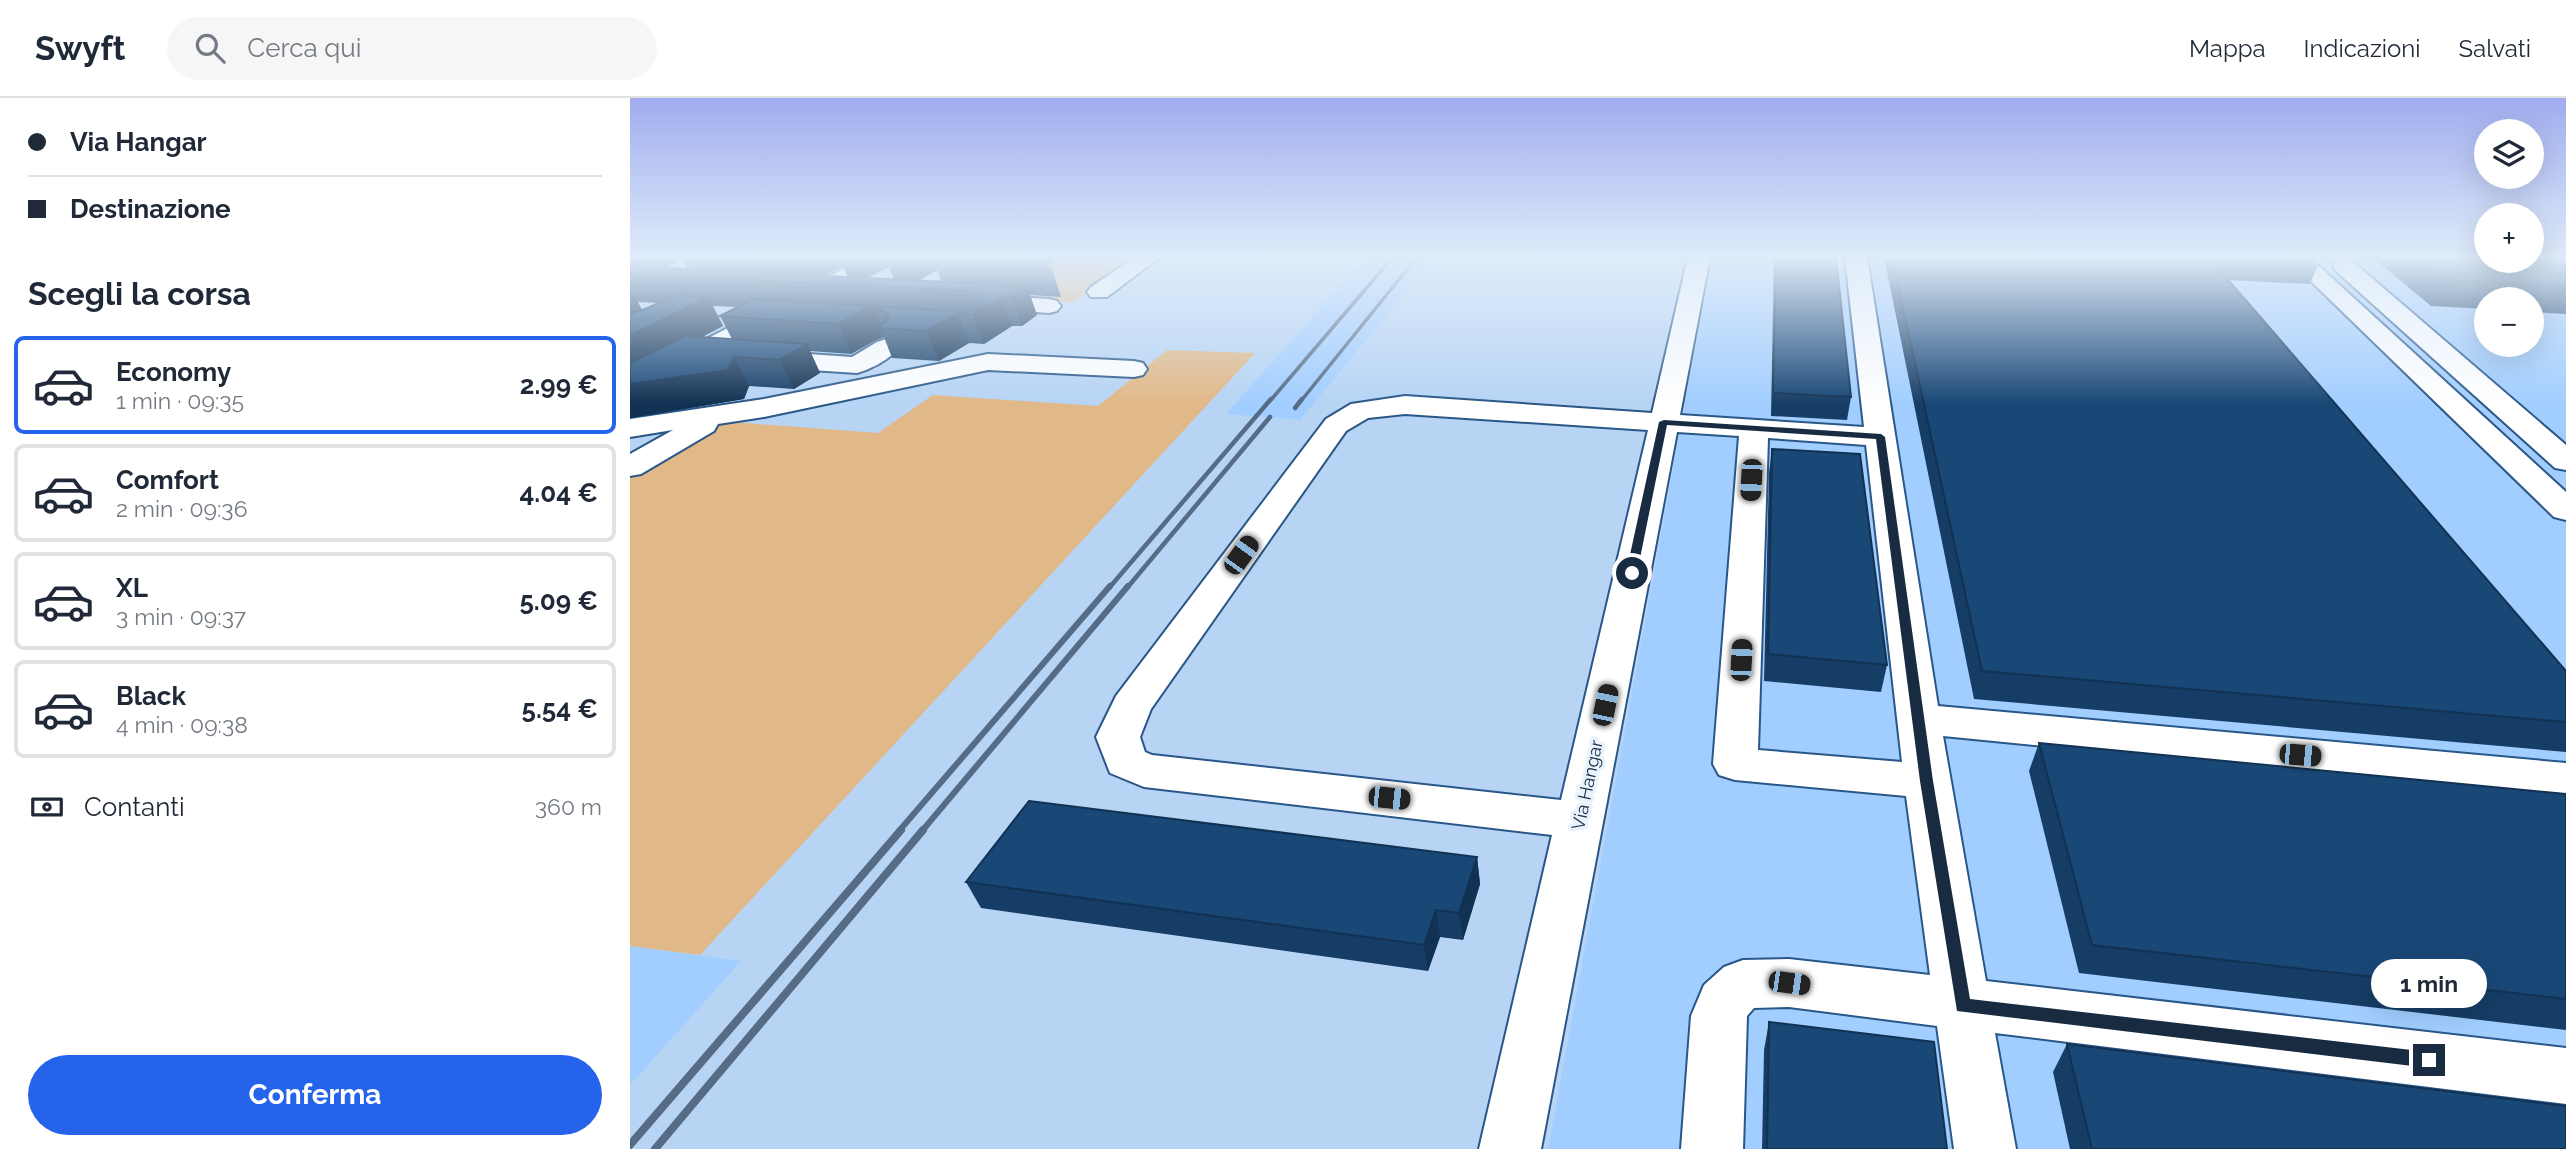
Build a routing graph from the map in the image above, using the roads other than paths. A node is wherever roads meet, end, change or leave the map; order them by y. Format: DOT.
graph roads {
  1 [pos="787,306"];
  2 [pos="1689,306"];
  3 [pos="1863,306"];
  4 [pos="2349,306"];
  5 [pos="2390,306"];
  6 [pos="715,316"];
  7 [pos="764,318"];
  8 [pos="813,321"];
  9 [pos="881,339"];
  10 [pos="704,350"];
  11 [pos="1134,369"];
  12 [pos="630,389"];
  13 [pos="721,415"];
  14 [pos="1664,422"];
  15 [pos="630,428"];
  16 [pos="1754,428"];
  17 [pos="1881,437"];
  18 [pos="2566,461"];
  19 [pos="630,467"];
  20 [pos="2566,510"];
  21 [pos="1918,719"];
  22 [pos="2566,780"];
  23 [pos="1927,781"];
  24 [pos="1580,820"];
  25 [pos="1963,1006"];
  26 [pos="2566,1076"];
  27 [pos="1510,1149"];
  28 [pos="1712,1149"];
  29 [pos="1984,1149"];
  1 -- 7 [label="street"];
  2 -- 14 [label="street, Via Hangar"];
  3 -- 17 [label="street"];
  4 -- 20 [label="street"];
  5 -- 18 [label="street"];
  6 -- 7 [label="street"];
  7 -- 8 [label="street"];
  7 -- 10 [label="street"];
  9 -- 10 [label="street"];
  10 -- 12 [label="street"];
  11 -- 13 [label="street"];
  13 -- 15 [label="street"];
  13 -- 19 [label="street"];
  14 -- 16 [label="street"];
  14 -- 24 [label="street, Via Hangar"];
  14 -- 24 [label="street"];
  16 -- 17 [label="street"];
  16 -- 23 [label="street"];
  17 -- 21 [label="street"];
  21 -- 22 [label="street"];
  21 -- 23 [label="street"];
  23 -- 25 [label="street"];
  24 -- 27 [label="street, Via Hangar"];
  25 -- 26 [label="street"];
  25 -- 28 [label="street"];
  25 -- 29 [label="street"];
}
